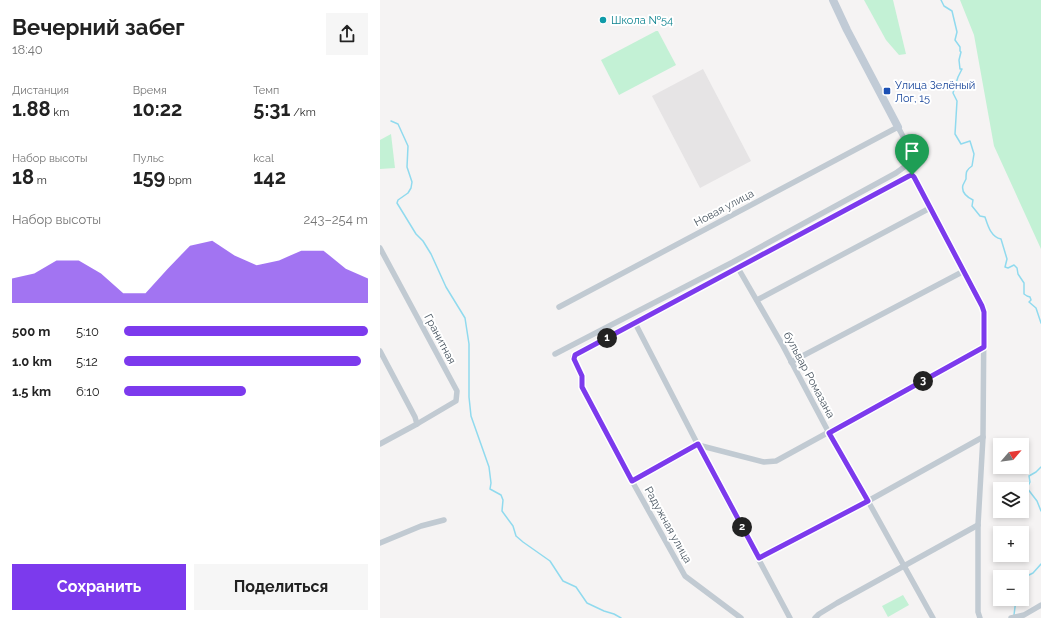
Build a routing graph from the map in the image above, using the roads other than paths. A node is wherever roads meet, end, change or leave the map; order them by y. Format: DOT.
graph roads {
  1 [pos="833,0"];
  2 [pos="898,127"];
  3 [pos="930,208"];
  4 [pos="380,248"];
  5 [pos="738,268"];
  6 [pos="964,271"];
  7 [pos="757,300"];
  8 [pos="559,307"];
  9 [pos="636,323"];
  10 [pos="984,347"];
  11 [pos="380,351"];
  12 [pos="555,354"];
  13 [pos="791,362"];
  14 [pos="417,424"];
  15 [pos="829,433"];
  16 [pos="983,437"];
  17 [pos="380,444"];
  18 [pos="698,444"];
  19 [pos="632,481"];
  20 [pos="868,501"];
  21 [pos="444,520"];
  22 [pos="978,525"];
  23 [pos="380,543"];
  24 [pos="759,558"];
  25 [pos="904,566"];
  26 [pos="1041,605"];
  27 [pos="741,618"];
  28 [pos="790,618"];
  29 [pos="816,618"];
  30 [pos="933,618"];
  31 [pos="980,618"];
  32 [pos="1011,618"];
  1 -- 2 [label="street"];
  2 -- 8 [label="street, Новая улица"];
  2 -- 12 [label="street"];
  3 -- 5 [label="street"];
  3 -- 6 [label="street"];
  3 -- 7 [label="street"];
  4 -- 14 [label="street, Гранитная"];
  5 -- 7 [label="street, бульвар Ромазана"];
  5 -- 9 [label="street"];
  6 -- 10 [label="street"];
  6 -- 13 [label="street"];
  7 -- 13 [label="street, бульвар Ромазана"];
  9 -- 18 [label="street"];
  9 -- 19 [label="street, Радужная улица"];
  10 -- 15 [label="street"];
  10 -- 16 [label="street"];
  11 -- 14 [label="street"];
  13 -- 15 [label="street, бульвар Ромазана"];
  14 -- 17 [label="street"];
  15 -- 18 [label="street"];
  15 -- 20 [label="street, бульвар Ромазана"];
  16 -- 20 [label="street"];
  16 -- 22 [label="street"];
  18 -- 19 [label="street"];
  18 -- 24 [label="street"];
  19 -- 27 [label="street, Радужная улица"];
  20 -- 24 [label="street"];
  20 -- 25 [label="street, бульвар Ромазана"];
  21 -- 23 [label="street"];
  22 -- 25 [label="street"];
  22 -- 31 [label="street"];
  24 -- 28 [label="street"];
  25 -- 29 [label="street"];
  25 -- 30 [label="street, бульвар Ромазана"];
  26 -- 32 [label="street"];
}
